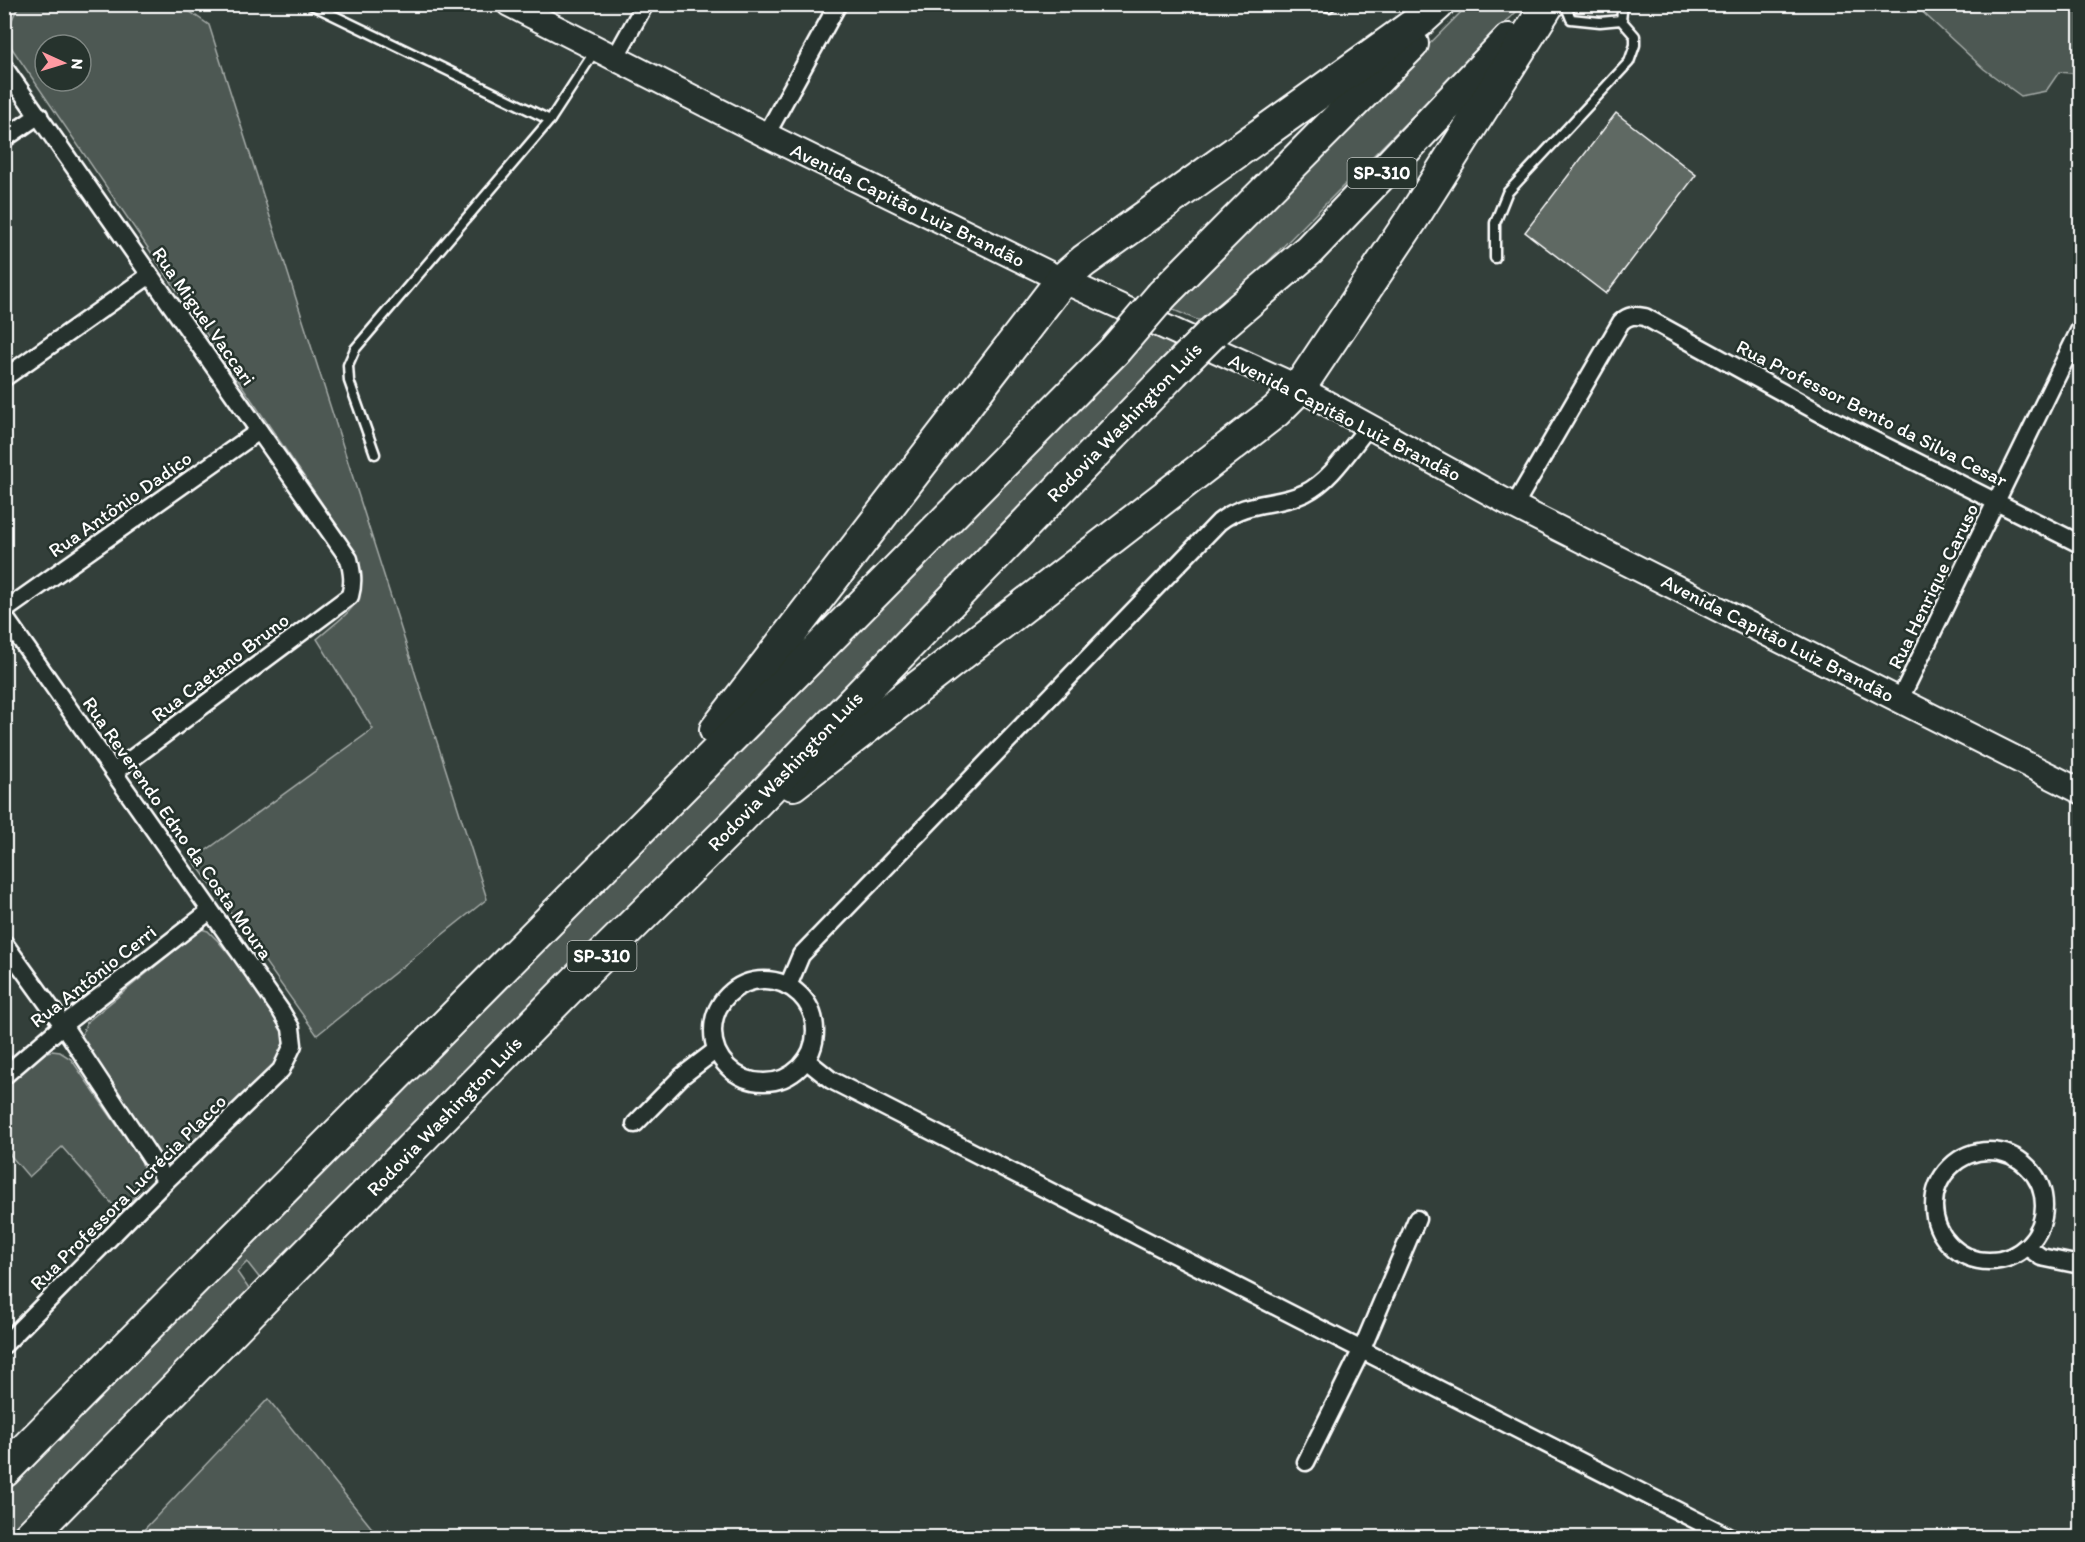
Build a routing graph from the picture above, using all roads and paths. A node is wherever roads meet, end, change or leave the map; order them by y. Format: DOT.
graph roads {
  1 [pos="310,4"];
  2 [pos="509,4"];
  3 [pos="645,4"];
  4 [pos="838,4"];
  5 [pos="1438,4"];
  6 [pos="1450,4"];
  7 [pos="1543,4"];
  8 [pos="1548,4"];
  9 [pos="1565,4"];
  10 [pos="1623,4"];
  11 [pos="1621,20"];
  12 [pos="606,53"];
  13 [pos="4,67"];
  14 [pos="39,115"];
  15 [pos="550,120"];
  16 [pos="765,135"];
  17 [pos="4,139"];
  18 [pos="1495,258"];
  19 [pos="150,275"];
  20 [pos="1062,280"];
  21 [pos="2080,329"];
  22 [pos="4,378"];
  23 [pos="1299,388"];
  24 [pos="1369,426"];
  25 [pos="260,431"];
  26 [pos="375,454"];
  27 [pos="1998,502"];
  28 [pos="1514,506"];
  29 [pos="2080,544"];
  30 [pos="350,596"];
  31 [pos="4,611"];
  32 [pos="4,616"];
  33 [pos="1900,699"];
  34 [pos="114,772"];
  35 [pos="2080,791"];
  36 [pos="642,828"];
  37 [pos="729,830"];
  38 [pos="210,911"];
  39 [pos="4,944"];
  40 [pos="788,986"];
  41 [pos="63,1025"];
  42 [pos="716,1050"];
  43 [pos="806,1060"];
  44 [pos="281,1070"];
  45 [pos="4,1076"];
  46 [pos="635,1124"];
  47 [pos="166,1181"];
  48 [pos="1417,1218"];
  49 [pos="2027,1247"];
  50 [pos="2080,1265"];
  51 [pos="4,1345"];
  52 [pos="1362,1349"];
  53 [pos="1306,1462"];
  54 [pos="8,1467"];
  55 [pos="28,1538"];
  56 [pos="1731,1538"];
  1 -- 15 [label="lane"];
  2 -- 12 [label="main road, Avenida Capitão Luiz Brandão"];
  3 -- 12 [label="street"];
  4 -- 16 [label="street"];
  5 -- 20 [label="highway"];
  6 -- 36 [label="highway, SP-310, bridge"];
  7 -- 37 [label="highway, Rodovia Washington Luís / SP-310, bridge"];
  8 -- 23 [label="highway"];
  9 -- 11 [label="lane"];
  10 -- 11 [label="lane"];
  11 -- 18 [label="lane"];
  12 -- 15 [label="lane"];
  12 -- 16 [label="main road, Avenida Capitão Luiz Brandão"];
  13 -- 14 [label="street, Rua Miguel Vaccari"];
  14 -- 17 [label="street"];
  14 -- 19 [label="street, Rua Miguel Vaccari"];
  15 -- 26 [label="lane"];
  16 -- 20 [label="main road, Avenida Capitão Luiz Brandão"];
  19 -- 22 [label="street"];
  19 -- 25 [label="street, Rua Miguel Vaccari"];
  20 -- 23 [label="main road, Avenida Capitão Luiz Brandão"];
  20 -- 36 [label="highway"];
  21 -- 27 [label="street, Rua Henrique Caruso"];
  23 -- 24 [label="main road, Avenida Capitão Luiz Brandão"];
  23 -- 37 [label="highway"];
  24 -- 28 [label="main road, Avenida Capitão Luiz Brandão"];
  24 -- 40 [label="street"];
  25 -- 30 [label="street, Rua Miguel Vaccari"];
  25 -- 31 [label="street, Rua Antônio Dadico"];
  27 -- 28 [label="street, Rua Professor Bento da Silva Cesar"];
  27 -- 29 [label="street, Rua Professor Bento da Silva Cesar"];
  27 -- 33 [label="street, Rua Henrique Caruso"];
  28 -- 33 [label="main road, Avenida Capitão Luiz Brandão"];
  30 -- 34 [label="street, Rua Caetano Bruno"];
  32 -- 34 [label="street, Rua Reverendo Edno da Costa Moura"];
  33 -- 35 [label="main road, Avenida Capitão Luiz Brandão"];
  34 -- 38 [label="street, Rua Reverendo Edno da Costa Moura"];
  36 -- 54 [label="highway, SP-310"];
  37 -- 55 [label="highway, Rodovia Washington Luís / SP-310"];
  38 -- 41 [label="street, Rua Antônio Cerri"];
  38 -- 44 [label="street, Rua Reverendo Edno da Costa Moura"];
  39 -- 41 [label="street"];
  40 -- 42 [label="street"];
  40 -- 43 [label="street"];
  41 -- 45 [label="street, Rua Antônio Cerri"];
  41 -- 47 [label="street"];
  42 -- 43 [label="street"];
  42 -- 46 [label="street"];
  43 -- 52 [label="street"];
  44 -- 47 [label="street, Rua Professora Lucrécia Placco"];
  47 -- 51 [label="street, Rua Professora Lucrécia Placco"];
  48 -- 52 [label="street"];
  49 -- 49 [label="street"];
  49 -- 50 [label="street"];
  52 -- 53 [label="street"];
  52 -- 56 [label="street"];
}
